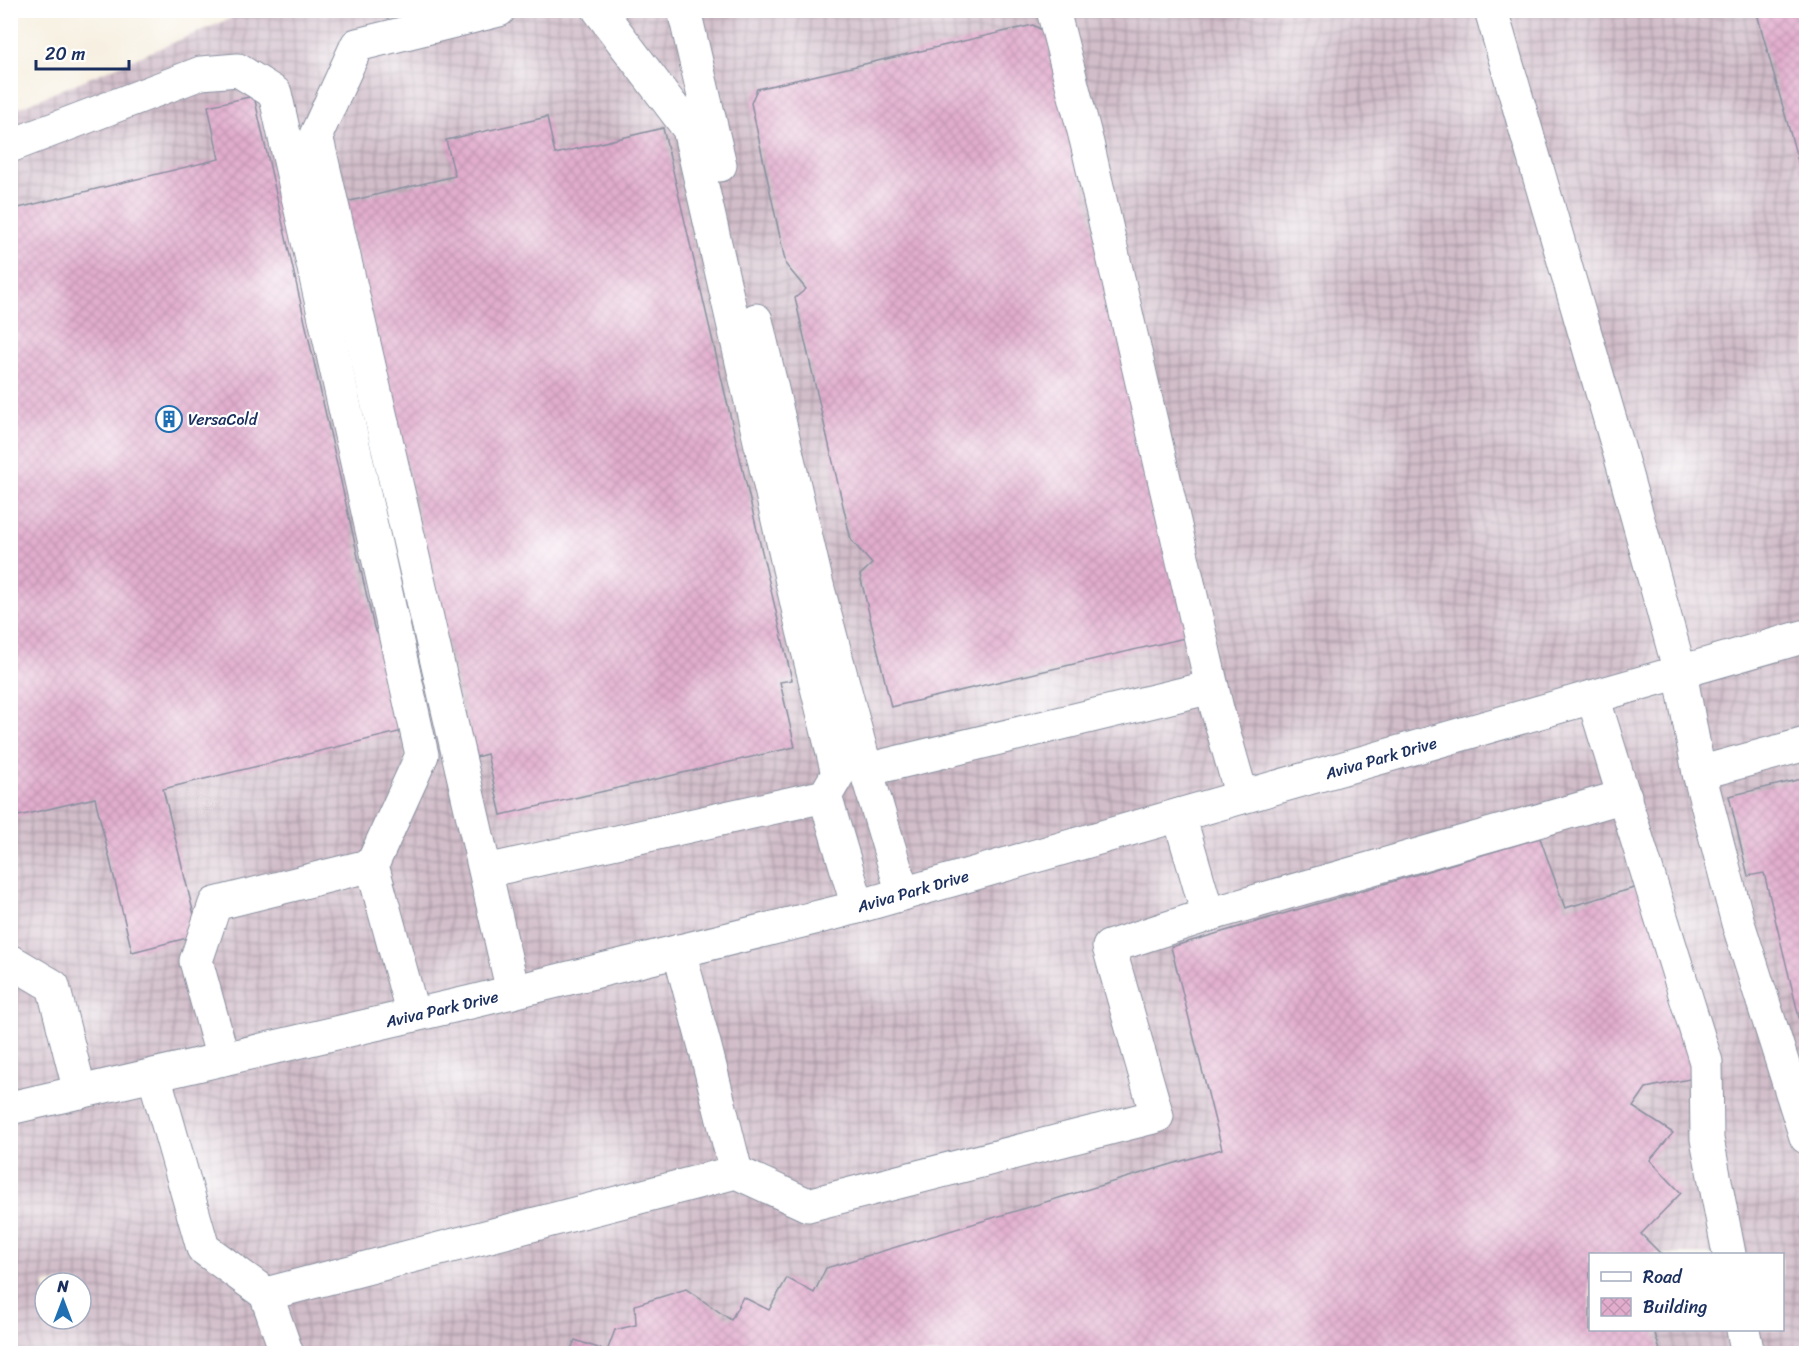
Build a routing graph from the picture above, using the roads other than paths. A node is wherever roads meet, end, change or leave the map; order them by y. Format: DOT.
graph roads {
  1 [pos="500,10"];
  2 [pos="599,10"];
  3 [pos="684,10"];
  4 [pos="1053,10"];
  5 [pos="1491,10"];
  6 [pos="10,146"];
  7 [pos="1806,636"];
  8 [pos="1680,672"];
  9 [pos="1212,687"];
  10 [pos="1593,697"];
  11 [pos="1806,744"];
  12 [pos="866,770"];
  13 [pos="1700,773"];
  14 [pos="1625,795"];
  15 [pos="825,796"];
  16 [pos="1242,797"];
  17 [pos="1179,815"];
  18 [pos="372,865"];
  19 [pos="486,871"];
  20 [pos="903,894"];
  21 [pos="858,907"];
  22 [pos="1208,915"];
  23 [pos="679,951"];
  24 [pos="10,964"];
  25 [pos="513,992"];
  26 [pos="413,1016"];
  27 [pos="223,1059"];
  28 [pos="154,1075"];
  29 [pos="80,1092"];
  30 [pos="10,1108"];
  31 [pos="1806,1137"];
  32 [pos="736,1172"];
  33 [pos="1729,1253"];
  34 [pos="266,1294"];
  35 [pos="1743,1331"];
  36 [pos="287,1353"];
  37 [pos="1748,1353"];
  1 -- 19 [label="street"];
  2 -- 15 [label="street"];
  3 -- 12 [label="street"];
  4 -- 9 [label="street"];
  5 -- 8 [label="street"];
  6 -- 18 [label="street"];
  7 -- 8 [label="street, Aviva Park Drive"];
  8 -- 10 [label="street, Aviva Park Drive"];
  8 -- 13 [label="street"];
  9 -- 12 [label="street"];
  9 -- 16 [label="street"];
  10 -- 14 [label="street"];
  10 -- 16 [label="street, Aviva Park Drive"];
  11 -- 13 [label="street"];
  12 -- 20 [label="street"];
  13 -- 31 [label="street"];
  14 -- 22 [label="street"];
  14 -- 33 [label="street"];
  15 -- 19 [label="street"];
  15 -- 21 [label="street"];
  16 -- 17 [label="street, Aviva Park Drive"];
  17 -- 20 [label="street, Aviva Park Drive"];
  17 -- 22 [label="street"];
  18 -- 26 [label="street"];
  18 -- 27 [label="street"];
  19 -- 25 [label="street"];
  20 -- 21 [label="street, Aviva Park Drive"];
  21 -- 23 [label="street, Aviva Park Drive"];
  22 -- 32 [label="street"];
  23 -- 25 [label="street, Aviva Park Drive"];
  23 -- 32 [label="street"];
  24 -- 29 [label="street"];
  25 -- 26 [label="street, Aviva Park Drive"];
  26 -- 27 [label="street, Aviva Park Drive"];
  27 -- 28 [label="street, Aviva Park Drive"];
  28 -- 29 [label="street, Aviva Park Drive"];
  28 -- 34 [label="street"];
  29 -- 30 [label="street, Aviva Park Drive"];
  32 -- 34 [label="street"];
  34 -- 36 [label="street"];
  35 -- 37 [label="street"];
}
